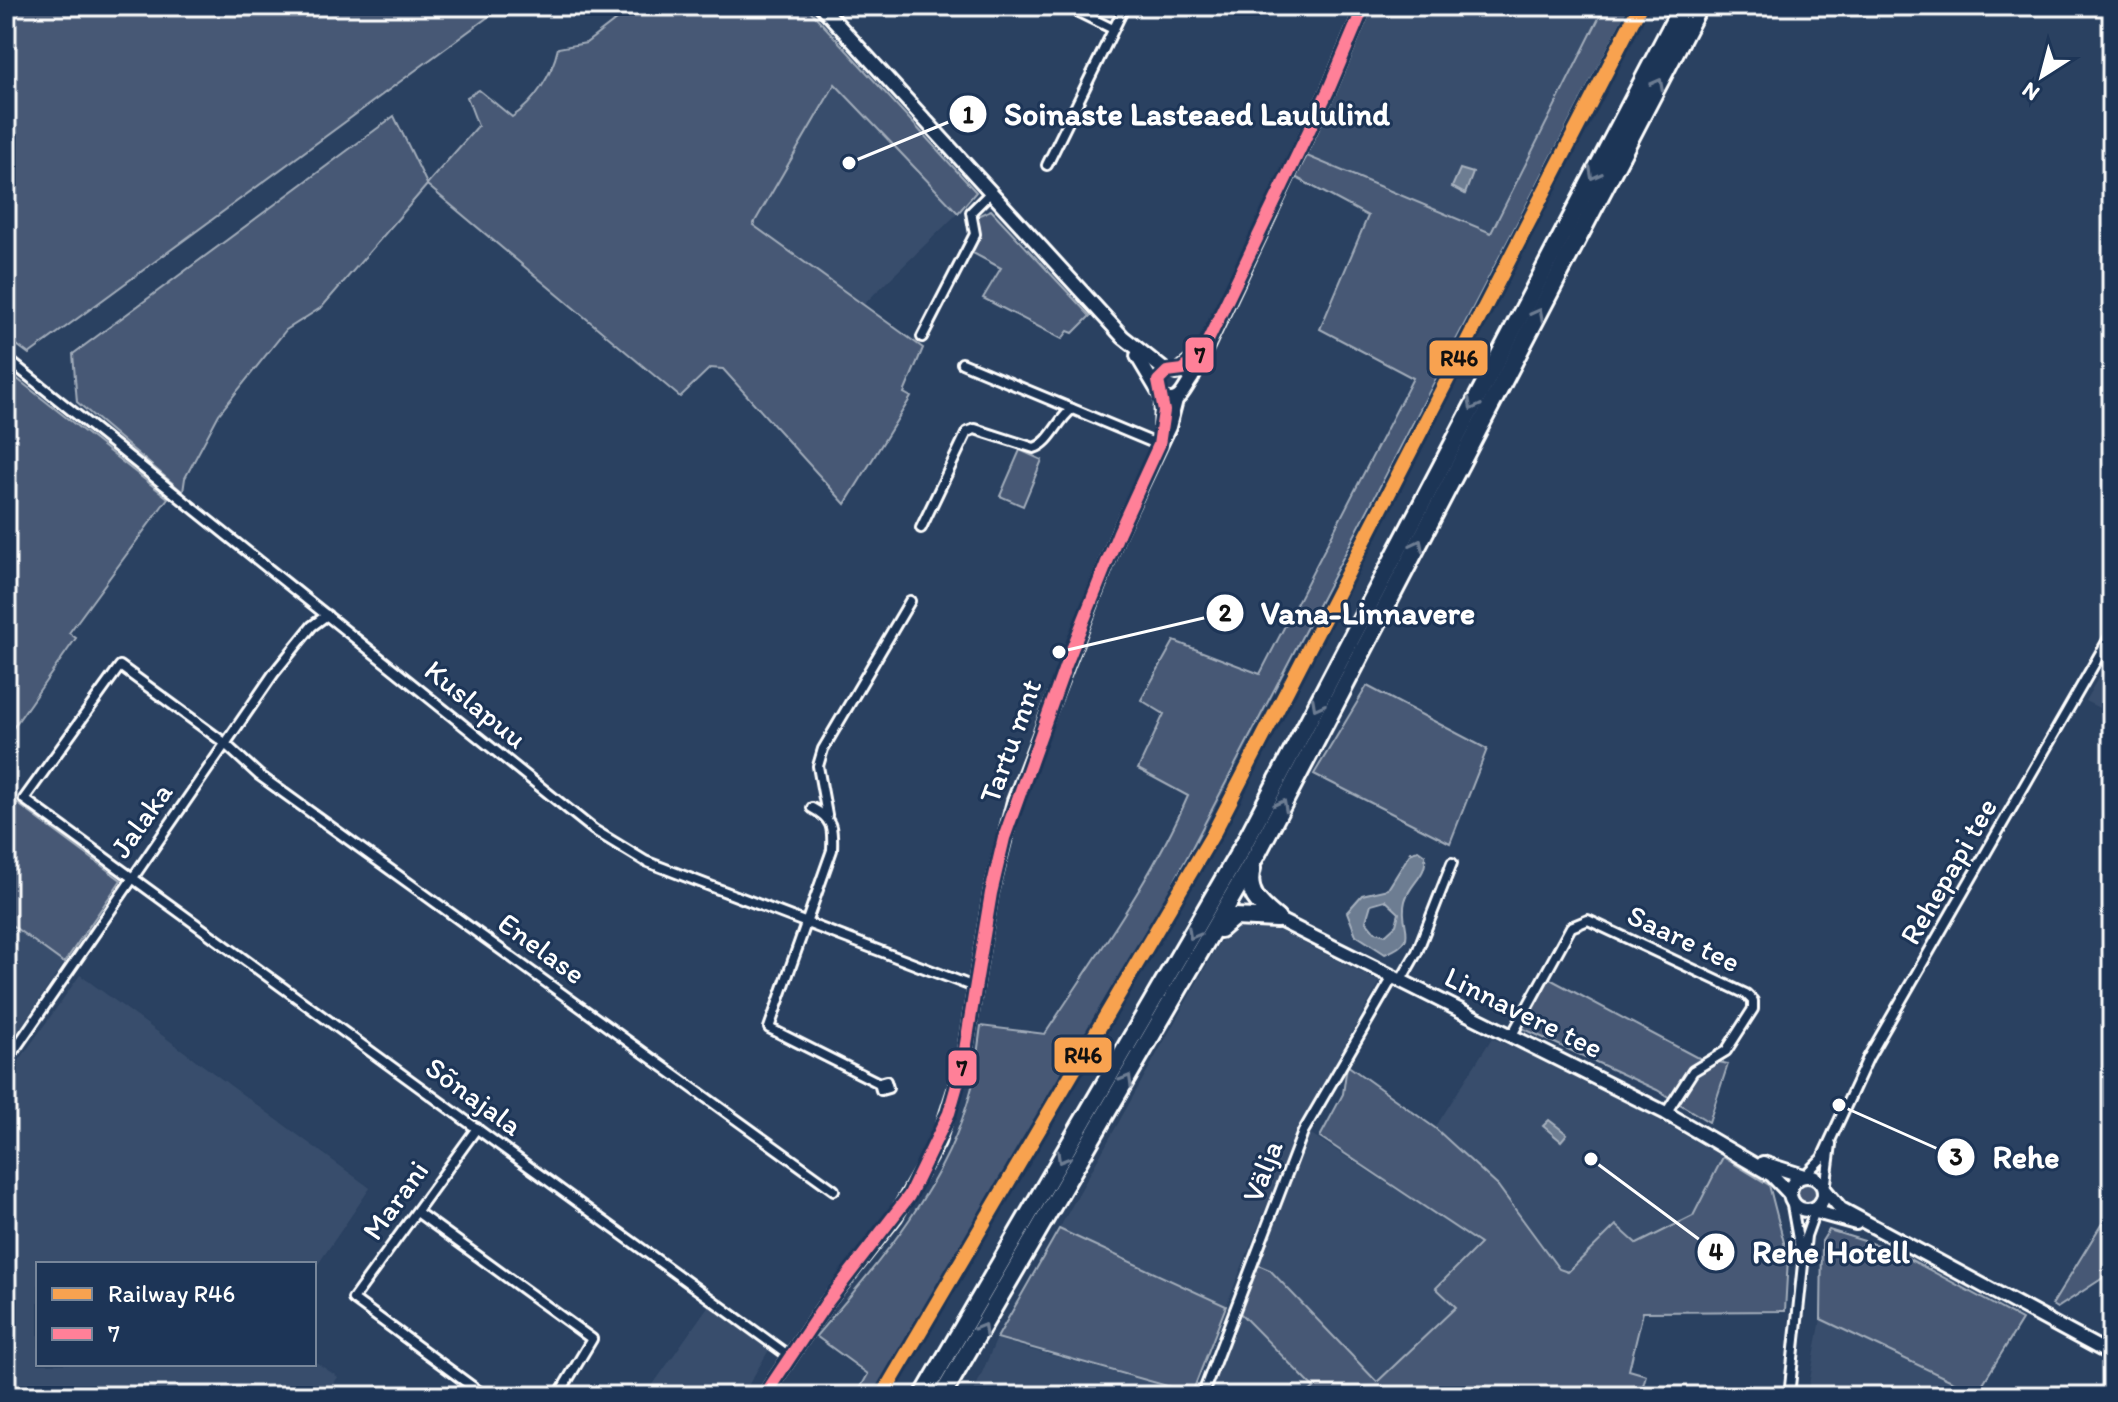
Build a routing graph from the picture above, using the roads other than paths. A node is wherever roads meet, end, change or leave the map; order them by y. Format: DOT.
graph roads {
  1 [pos="821,6"];
  2 [pos="1066,6"];
  3 [pos="1125,6"];
  4 [pos="1364,6"];
  5 [pos="1682,6"];
  6 [pos="1699,6"];
  7 [pos="1113,29"];
  8 [pos="1047,165"];
  9 [pos="991,192"];
  10 [pos="922,337"];
  11 [pos="1123,337"];
  12 [pos="1202,353"];
  13 [pos="6,358"];
  14 [pos="962,363"];
  15 [pos="1172,373"];
  16 [pos="1185,387"];
  17 [pos="1165,395"];
  18 [pos="1072,409"];
  19 [pos="1159,445"];
  20 [pos="921,528"];
  21 [pos="910,601"];
  22 [pos="327,615"];
  23 [pos="2112,633"];
  24 [pos="224,743"];
  25 [pos="812,808"];
  26 [pos="827,815"];
  27 [pos="1258,852"];
  28 [pos="1452,863"];
  29 [pos="132,875"];
  30 [pos="1277,919"];
  31 [pos="803,923"];
  32 [pos="1205,946"];
  33 [pos="1397,978"];
  34 [pos="974,987"];
  35 [pos="1512,1035"];
  36 [pos="6,1062"];
  37 [pos="879,1083"];
  38 [pos="1666,1113"];
  39 [pos="477,1128"];
  40 [pos="1832,1136"];
  41 [pos="1744,1157"];
  42 [pos="1804,1176"];
  43 [pos="834,1190"];
  44 [pos="1825,1190"];
  45 [pos="1790,1194"];
  46 [pos="1813,1210"];
  47 [pos="417,1212"];
  48 [pos="1883,1232"];
  49 [pos="1802,1265"];
  50 [pos="2112,1355"];
  51 [pos="789,1356"];
  52 [pos="485,1396"];
  53 [pos="558,1396"];
  54 [pos="764,1396"];
  55 [pos="923,1396"];
  56 [pos="942,1396"];
  57 [pos="1202,1396"];
  58 [pos="1789,1396"];
  1 -- 9 [label="street"];
  2 -- 7 [label="street"];
  3 -- 7 [label="street"];
  4 -- 12 [label="street"];
  5 -- 55 [label="highway, one-way"];
  27 -- 6 [label="highway, one-way"];
  7 -- 8 [label="street"];
  9 -- 10 [label="street"];
  9 -- 11 [label="street"];
  11 -- 15 [label="street"];
  11 -- 17 [label="street"];
  12 -- 15 [label="street"];
  12 -- 16 [label="street"];
  13 -- 22 [label="street, Kuslapuu"];
  14 -- 18 [label="street"];
  15 -- 16 [label="street"];
  15 -- 17 [label="street"];
  16 -- 17 [label="street"];
  17 -- 19 [label="street, Tartu mnt"];
  18 -- 19 [label="street"];
  18 -- 20 [label="street"];
  19 -- 34 [label="street, Tartu mnt"];
  21 -- 26 [label="street"];
  22 -- 24 [label="street, Jalaka"];
  22 -- 31 [label="street, Kuslapuu"];
  23 -- 40 [label="street, Rehepapi tee"];
  24 -- 29 [label="street, Jalaka"];
  24 -- 29 [label="street, Enelase"];
  24 -- 43 [label="street, Enelase"];
  25 -- 26 [label="street"];
  26 -- 31 [label="street"];
  27 -- 30 [label="highway"];
  27 -- 32 [label="highway"];
  28 -- 33 [label="street, Välja"];
  29 -- 36 [label="street, Jalaka"];
  29 -- 39 [label="street, Sõnajala"];
  30 -- 32 [label="highway"];
  30 -- 33 [label="street, Linnavere tee"];
  31 -- 34 [label="street, Kuslapuu"];
  31 -- 37 [label="street"];
  56 -- 32 [label="highway, one-way"];
  33 -- 35 [label="street, Linnavere tee"];
  33 -- 57 [label="street, Välja"];
  34 -- 51 [label="street, Tartu mnt"];
  35 -- 38 [label="street, Linnavere tee"];
  35 -- 38 [label="street, Saare tee"];
  38 -- 41 [label="street, Linnavere tee"];
  39 -- 47 [label="street, Marani"];
  39 -- 51 [label="street, Sõnajala"];
  40 -- 42 [label="street, Rehepapi tee"];
  40 -- 44 [label="street, Rehepapi tee"];
  41 -- 42 [label="street, Linnavere tee"];
  41 -- 45 [label="street, Linnavere tee"];
  42 -- 44 [label="street, Linnavere tee"];
  42 -- 45 [label="street"];
  44 -- 46 [label="street"];
  44 -- 48 [label="street, Linnavere tee"];
  45 -- 46 [label="street, Linnavere tee"];
  45 -- 49 [label="street"];
  46 -- 48 [label="street, Linnavere tee"];
  46 -- 49 [label="street"];
  47 -- 52 [label="street, Marani"];
  47 -- 53 [label="street"];
  48 -- 50 [label="street, Linnavere tee"];
  49 -- 58 [label="street"];
  51 -- 54 [label="street, Tartu mnt"];
}
